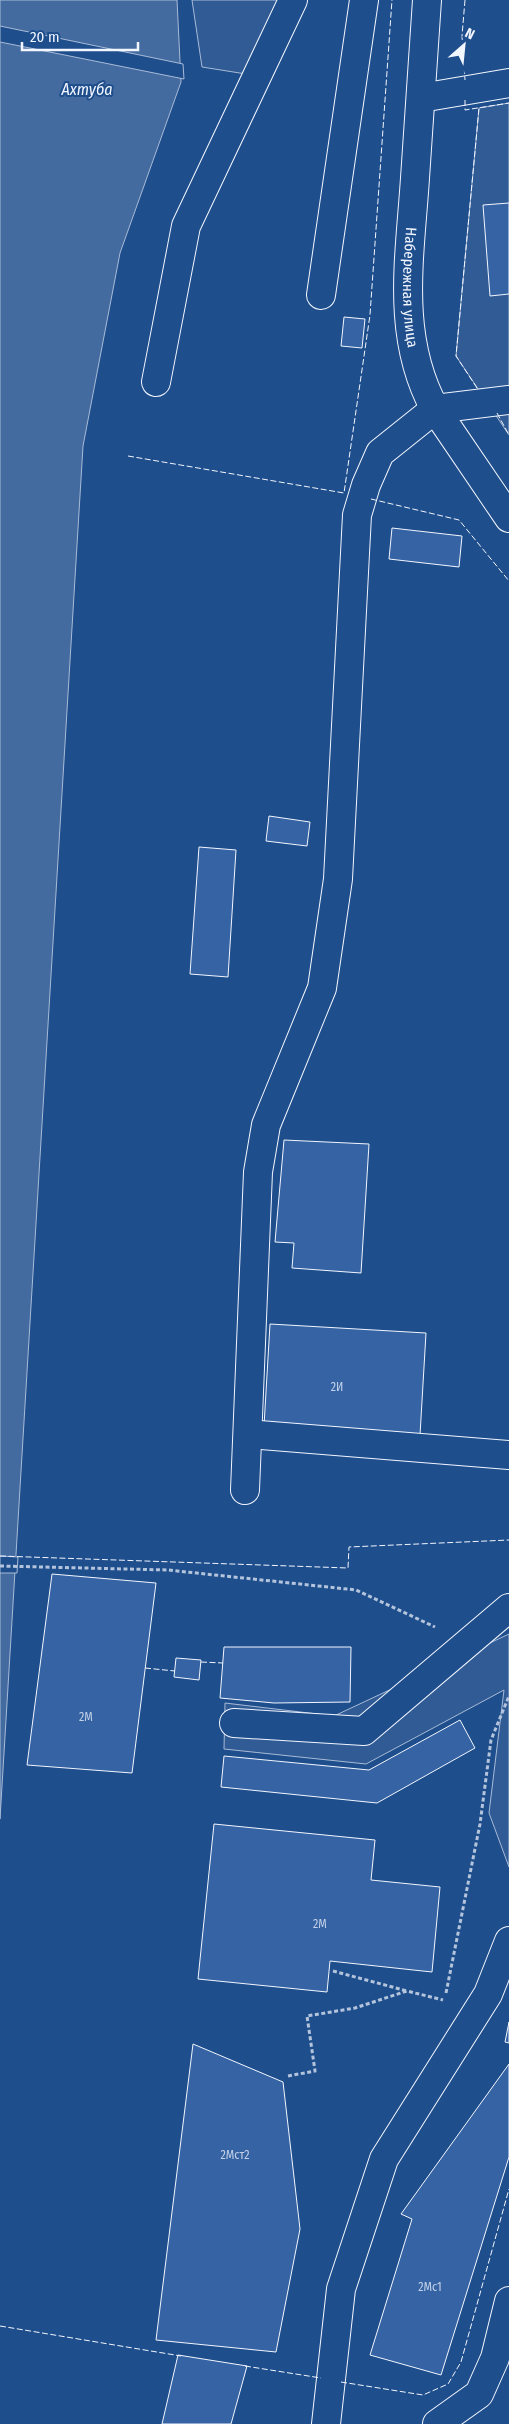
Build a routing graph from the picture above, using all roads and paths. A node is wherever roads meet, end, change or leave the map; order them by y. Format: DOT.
graph roads {
  1 [pos="293,0"];
  2 [pos="364,0"];
  3 [pos="427,0"];
  4 [pos="509,83"];
  5 [pos="421,98"];
  6 [pos="321,295"];
  7 [pos="156,382"];
  8 [pos="509,400"];
  9 [pos="435,409"];
  10 [pos="509,518"];
  11 [pos="248,1434"];
  12 [pos="509,1455"];
  13 [pos="245,1490"];
  14 [pos="0,1566"];
  15 [pos="509,1608"];
  16 [pos="468,1643"];
  17 [pos="509,1696"];
  18 [pos="234,1723"];
  19 [pos="509,1941"];
  20 [pos="333,1971"];
  21 [pos="407,1991"];
  22 [pos="288,2076"];
  23 [pos="509,2301"];
  24 [pos="326,2424"];
  25 [pos="437,2424"];
  1 -- 7 [label="street"];
  2 -- 6 [label="street"];
  3 -- 5 [label="street, Набережная улица"];
  4 -- 5 [label="street"];
  5 -- 9 [label="street, Набережная улица"];
  8 -- 9 [label="street"];
  9 -- 10 [label="street, Набережная улица"];
  9 -- 11 [label="street"];
  11 -- 12 [label="street"];
  11 -- 13 [label="street"];
  14 -- 16 [label="path"];
  15 -- 16 [label="street"];
  16 -- 18 [label="street"];
  17 -- 21 [label="path"];
  19 -- 24 [label="street"];
  20 -- 21 [label="path"];
  21 -- 22 [label="path"];
  23 -- 25 [label="street"];
}
